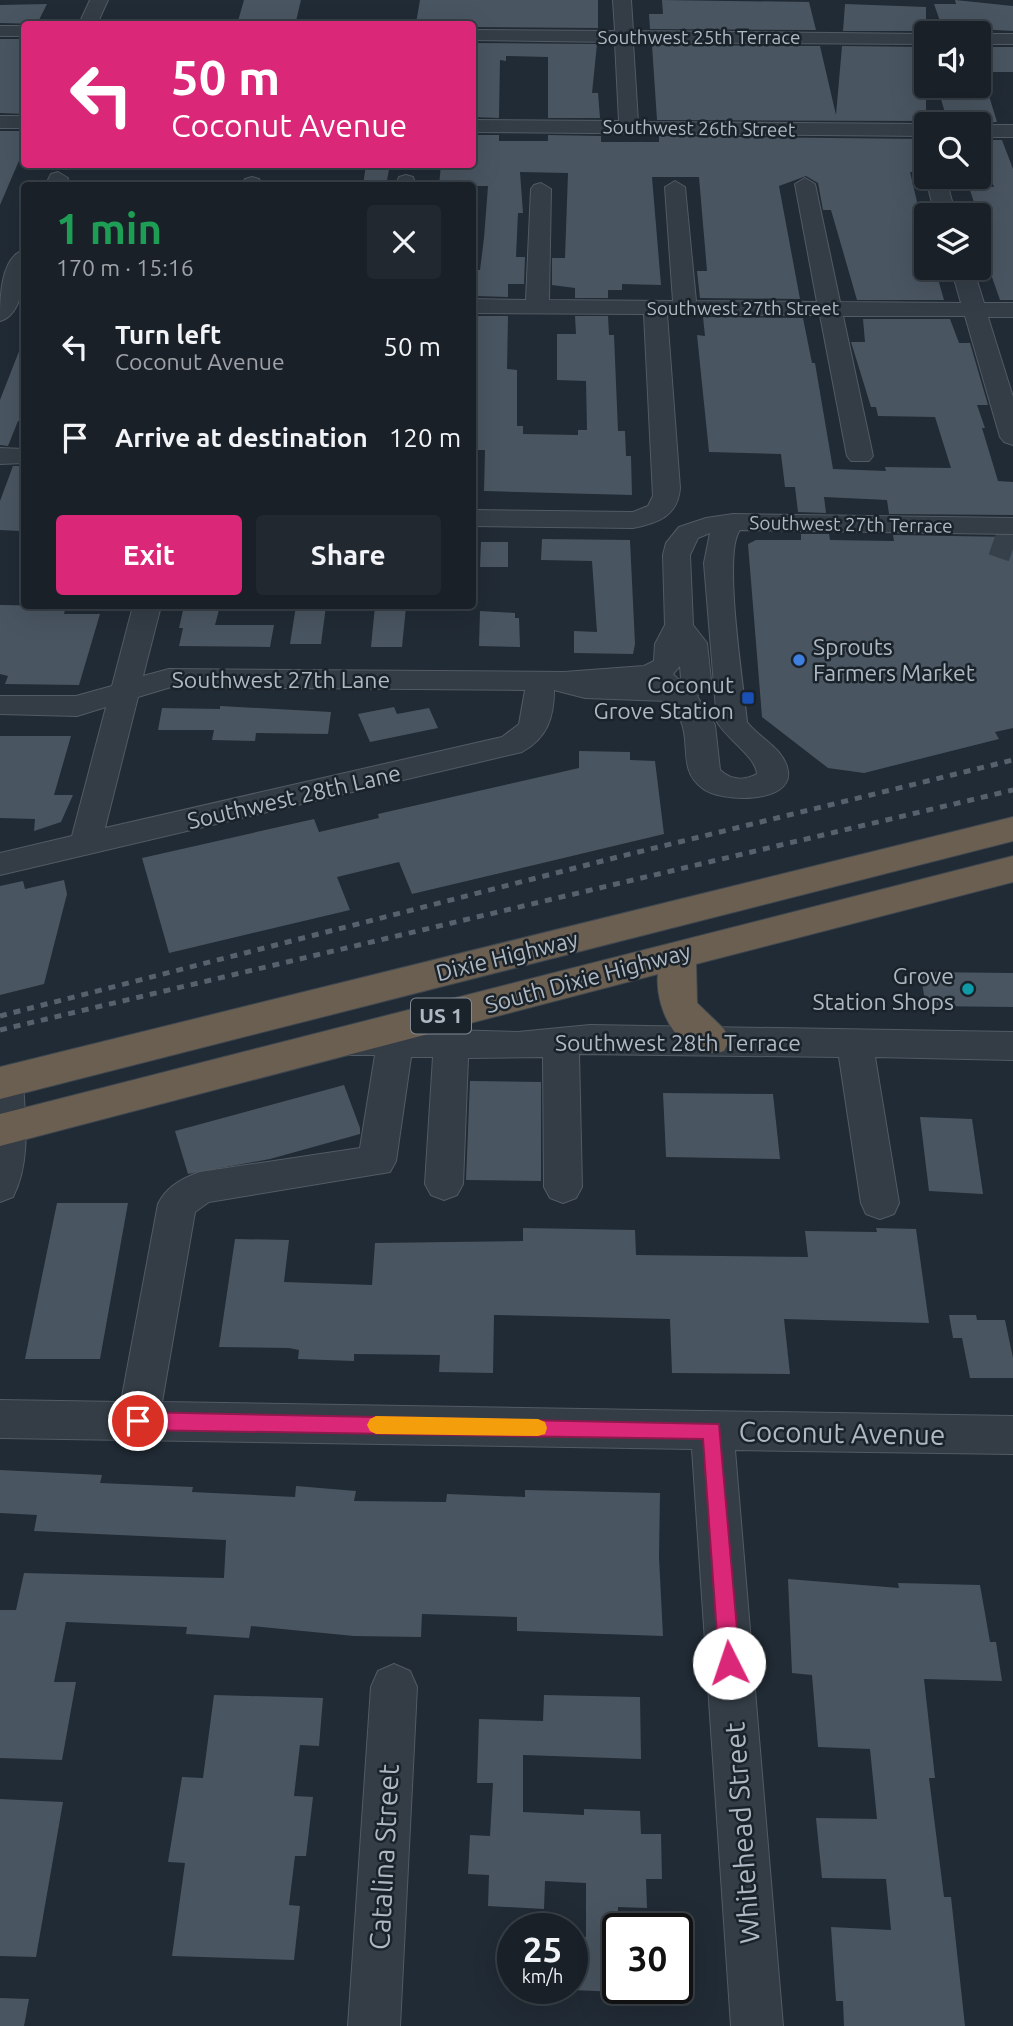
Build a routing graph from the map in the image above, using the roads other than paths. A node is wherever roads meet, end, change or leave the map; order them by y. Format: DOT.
graph roads {
  1 [pos="99,0"];
  2 [pos="622,0"];
  3 [pos="89,21"];
  4 [pos="0,31"];
  5 [pos="21,31"];
  6 [pos="476,35"];
  7 [pos="624,36"];
  8 [pos="914,39"];
  9 [pos="991,39"];
  10 [pos="1013,39"];
  11 [pos="0,122"];
  12 [pos="21,122"];
  13 [pos="476,126"];
  14 [pos="629,127"];
  15 [pos="914,130"];
  16 [pos="991,131"];
  17 [pos="1013,131"];
  18 [pos="805,184"];
  19 [pos="675,187"];
  20 [pos="541,189"];
  21 [pos="21,265"];
  22 [pos="965,280"];
  23 [pos="7,305"];
  24 [pos="476,306"];
  25 [pos="537,306"];
  26 [pos="655,307"];
  27 [pos="685,308"];
  28 [pos="829,309"];
  29 [pos="974,310"];
  30 [pos="1013,310"];
  31 [pos="1013,437"];
  32 [pos="0,456"];
  33 [pos="21,456"];
  34 [pos="860,456"];
  35 [pos="476,518"];
  36 [pos="733,522"];
  37 [pos="994,532"];
  38 [pos="146,609"];
  39 [pos="552,681"];
  40 [pos="665,682"];
  41 [pos="125,691"];
  42 [pos="0,705"];
  43 [pos="1013,829"];
  44 [pos="85,846"];
  45 [pos="0,864"];
  46 [pos="1013,869"];
  47 [pos="680,953"];
  48 [pos="710,1040"];
  49 [pos="342,1041"];
  50 [pos="561,1042"];
  51 [pos="855,1043"];
  52 [pos="395,1044"];
  53 [pos="451,1046"];
  54 [pos="1013,1046"];
  55 [pos="3,1083"];
  56 [pos="4,1129"];
  57 [pos="444,1184"];
  58 [pos="0,1186"];
  59 [pos="562,1187"];
  60 [pos="880,1203"];
  61 [pos="0,1419"];
  62 [pos="138,1421"];
  63 [pos="712,1431"];
  64 [pos="1013,1435"];
  65 [pos="394,1687"];
  66 [pos="374,2026"];
  67 [pos="757,2026"];
  1 -- 3 [label="street"];
  2 -- 7 [label="street"];
  4 -- 5 [label="street"];
  6 -- 7 [label="street, Southwest 25th Terrace"];
  7 -- 8 [label="street, Southwest 25th Terrace"];
  7 -- 14 [label="street"];
  9 -- 10 [label="street"];
  11 -- 12 [label="street"];
  13 -- 14 [label="street, Southwest 26th Street"];
  14 -- 15 [label="street, Southwest 26th Street"];
  16 -- 17 [label="street"];
  18 -- 28 [label="street"];
  19 -- 27 [label="street"];
  20 -- 25 [label="street"];
  21 -- 23 [label="street"];
  22 -- 29 [label="street"];
  24 -- 25 [label="street, Southwest 27th Street"];
  25 -- 26 [label="street, Southwest 27th Street"];
  26 -- 27 [label="street, Southwest 27th Street"];
  26 -- 35 [label="street"];
  27 -- 28 [label="street, Southwest 27th Street"];
  28 -- 29 [label="street, Southwest 27th Street"];
  28 -- 34 [label="street"];
  29 -- 30 [label="street, Southwest 27th Street"];
  29 -- 31 [label="street"];
  32 -- 33 [label="street"];
  36 -- 37 [label="street, Southwest 27th Terrace"];
  36 -- 40 [label="street, Southwest 27th Terrace"];
  36 -- 40 [label="street"];
  38 -- 41 [label="street"];
  39 -- 40 [label="street, Southwest 27th Lane"];
  39 -- 41 [label="street, Southwest 27th Lane"];
  39 -- 44 [label="street, Southwest 28th Lane"];
  41 -- 42 [label="street, Southwest 27th Lane"];
  41 -- 44 [label="street"];
  43 -- 55 [label="highway, Dixie Highway / US 1"];
  44 -- 45 [label="street, Southwest 28th Lane"];
  46 -- 47 [label="highway, South Dixie Highway / US 1"];
  47 -- 48 [label="highway"];
  47 -- 49 [label="highway, South Dixie Highway / US 1"];
  48 -- 50 [label="street, Southwest 28th Terrace"];
  48 -- 51 [label="street, Southwest 28th Terrace"];
  49 -- 52 [label="street, Southwest 28th Terrace"];
  49 -- 56 [label="highway, South Dixie Highway / US 1"];
  50 -- 53 [label="street, Southwest 28th Terrace"];
  50 -- 59 [label="street"];
  51 -- 54 [label="street, Southwest 28th Terrace"];
  51 -- 60 [label="street"];
  52 -- 53 [label="street, Southwest 28th Terrace"];
  52 -- 62 [label="street"];
  53 -- 57 [label="street"];
  55 -- 56 [label="street"];
  56 -- 58 [label="street"];
  61 -- 62 [label="street, Coconut Avenue"];
  62 -- 63 [label="street, Coconut Avenue"];
  63 -- 64 [label="street, Coconut Avenue"];
  63 -- 67 [label="street, Whitehead Street"];
  65 -- 66 [label="street, Catalina Street"];
}
